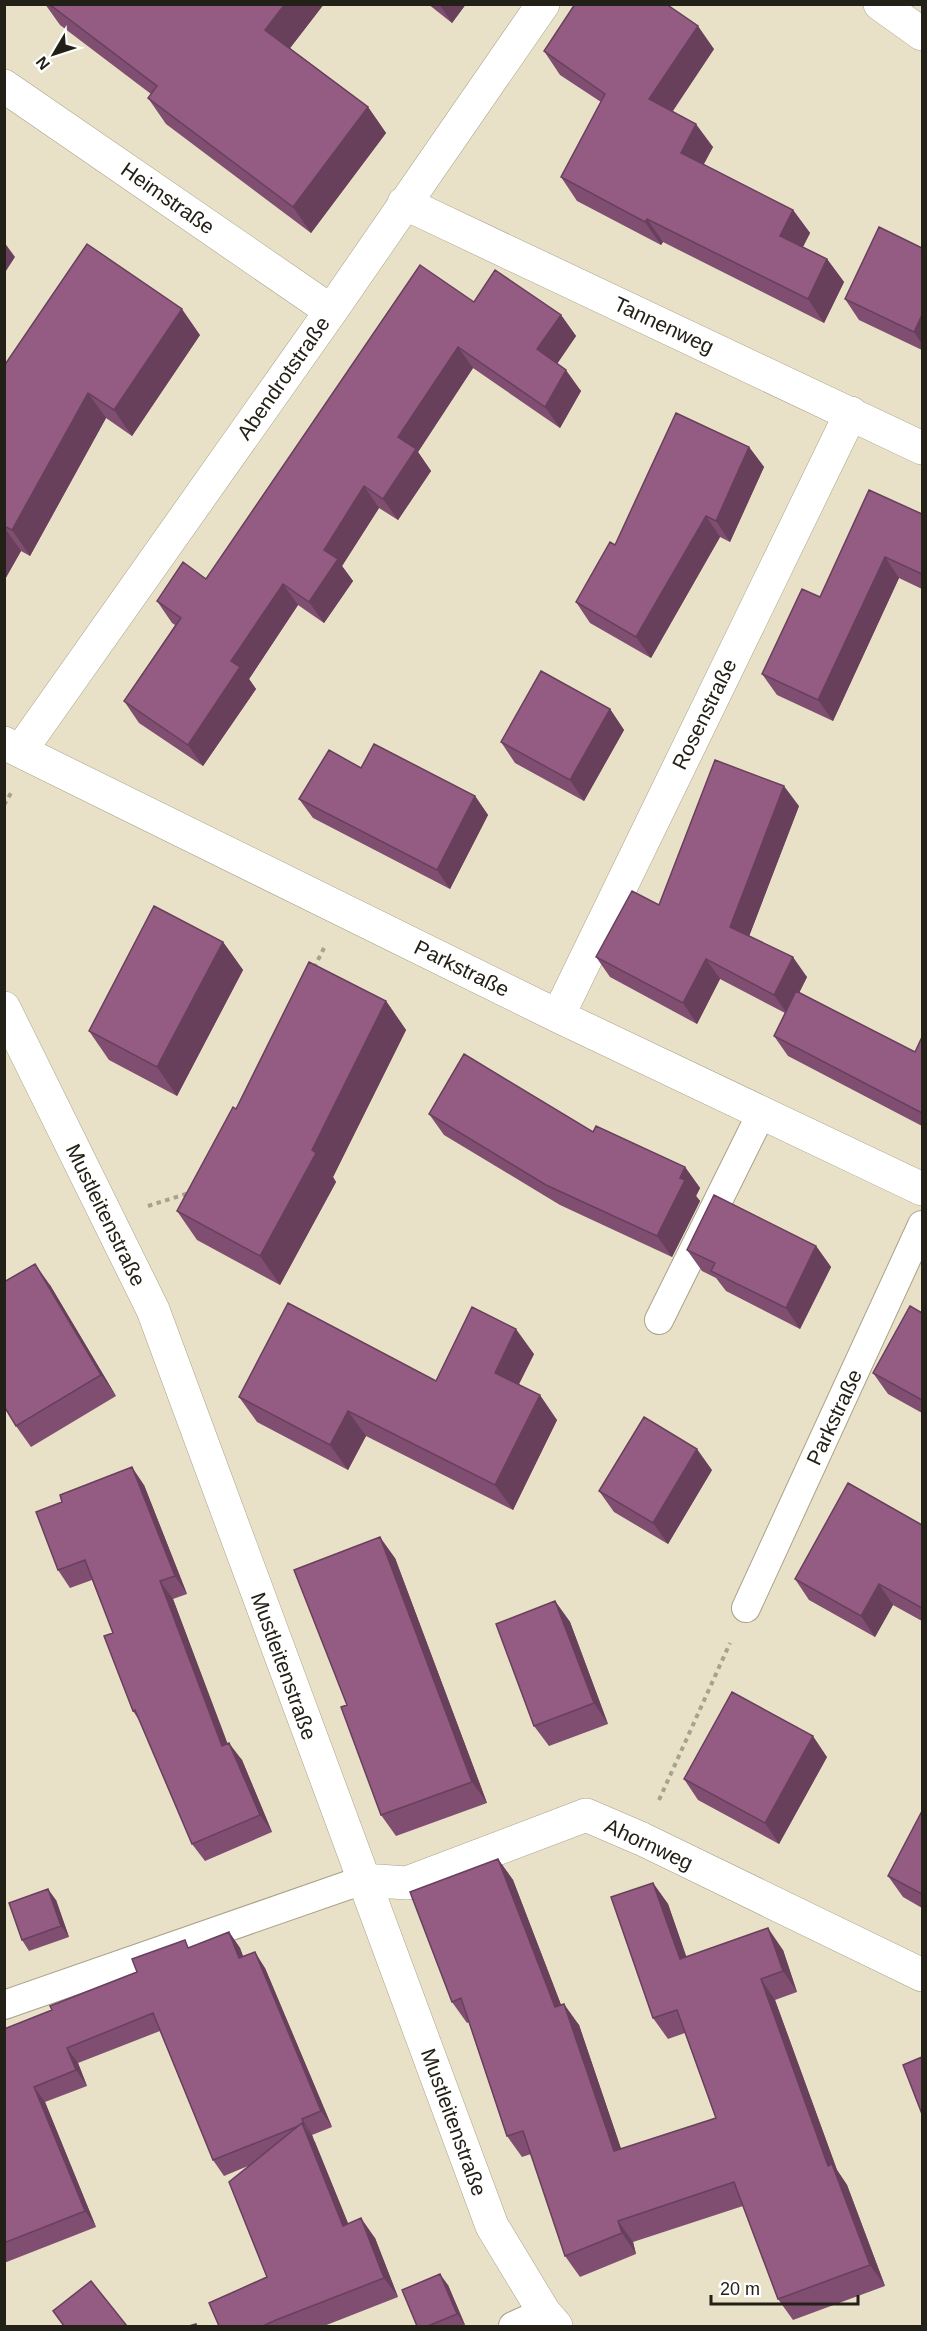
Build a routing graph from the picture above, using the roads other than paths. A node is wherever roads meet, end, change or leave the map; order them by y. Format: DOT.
graph roads {
  1 [pos="543,4"];
  2 [pos="880,4"];
  3 [pos="922,34"];
  4 [pos="4,86"];
  5 [pos="404,202"];
  6 [pos="331,310"];
  7 [pos="851,413"];
  8 [pos="922,448"];
  9 [pos="13,747"];
  10 [pos="4,1008"];
  11 [pos="558,1016"];
  12 [pos="762,1112"];
  13 [pos="922,1189"];
  14 [pos="922,1226"];
  15 [pos="659,1320"];
  16 [pos="746,1608"];
  17 [pos="363,1880"];
  18 [pos="922,1975"];
  19 [pos="4,2005"];
  20 [pos="550,2319"];
  21 [pos="513,2326"];
  1 -- 5 [label="street, Abendrotstraße"];
  2 -- 3 [label="street"];
  4 -- 6 [label="street, Heimstraße"];
  5 -- 6 [label="street, Abendrotstraße"];
  5 -- 7 [label="street, Tannenweg"];
  6 -- 9 [label="street, Abendrotstraße"];
  7 -- 8 [label="street, Tannenweg"];
  7 -- 11 [label="street, Rosenstraße"];
  9 -- 11 [label="street, Parkstraße"];
  10 -- 17 [label="street, Mustleitenstraße"];
  11 -- 12 [label="street, Parkstraße"];
  12 -- 13 [label="street, Parkstraße"];
  12 -- 15 [label="lane"];
  14 -- 16 [label="lane, Parkstraße"];
  17 -- 18 [label="street, Ahornweg"];
  17 -- 19 [label="lane"];
  17 -- 20 [label="street, Mustleitenstraße"];
  20 -- 21 [label="lane"];
}
